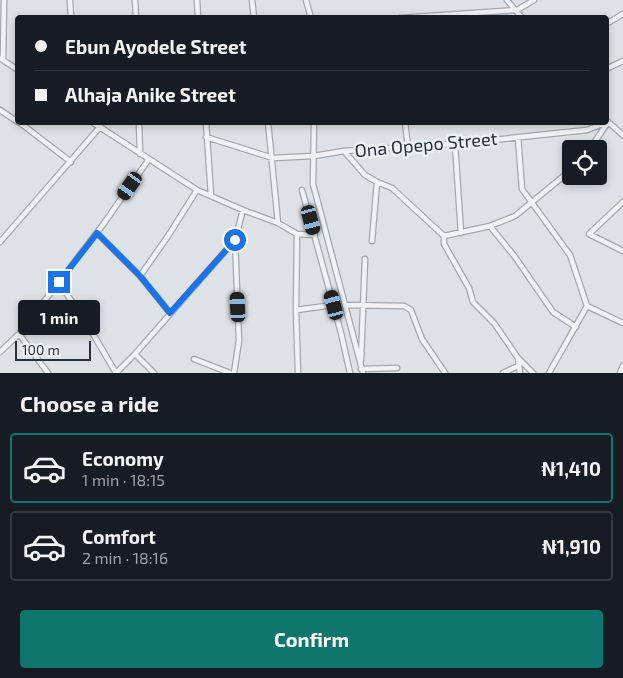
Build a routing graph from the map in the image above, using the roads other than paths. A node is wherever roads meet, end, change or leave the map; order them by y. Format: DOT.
graph roads {
  1 [pos="4,0"];
  2 [pos="70,0"];
  3 [pos="136,0"];
  4 [pos="197,0"];
  5 [pos="252,0"];
  6 [pos="306,0"];
  7 [pos="508,0"];
  8 [pos="534,0"];
  9 [pos="517,10"];
  10 [pos="623,14"];
  11 [pos="70,15"];
  12 [pos="136,15"];
  13 [pos="198,15"];
  14 [pos="254,15"];
  15 [pos="310,15"];
  16 [pos="444,15"];
  17 [pos="520,15"];
  18 [pos="609,22"];
  19 [pos="2,59"];
  20 [pos="623,61"];
  21 [pos="15,68"];
  22 [pos="609,68"];
  23 [pos="0,110"];
  24 [pos="15,120"];
  25 [pos="609,123"];
  26 [pos="22,125"];
  27 [pos="97,125"];
  28 [pos="139,125"];
  29 [pos="206,125"];
  30 [pos="268,125"];
  31 [pos="314,125"];
  32 [pos="405,125"];
  33 [pos="598,125"];
  34 [pos="605,125"];
  35 [pos="100,127"];
  36 [pos="206,136"];
  37 [pos="623,136"];
  38 [pos="518,137"];
  39 [pos="595,140"];
  40 [pos="455,144"];
  41 [pos="408,147"];
  42 [pos="344,151"];
  43 [pos="140,154"];
  44 [pos="313,156"];
  45 [pos="273,158"];
  46 [pos="149,159"];
  47 [pos="71,162"];
  48 [pos="562,177"];
  49 [pos="377,182"];
  50 [pos="197,190"];
  51 [pos="302,190"];
  52 [pos="211,195"];
  53 [pos="532,202"];
  54 [pos="623,202"];
  55 [pos="243,210"];
  56 [pos="278,222"];
  57 [pos="490,226"];
  58 [pos="97,233"];
  59 [pos="460,233"];
  60 [pos="297,234"];
  61 [pos="315,235"];
  62 [pos="444,236"];
  63 [pos="235,240"];
  64 [pos="372,241"];
  65 [pos="0,242"];
  66 [pos="623,251"];
  67 [pos="365,259"];
  68 [pos="140,276"];
  69 [pos="59,282"];
  70 [pos="334,305"];
  71 [pos="345,305"];
  72 [pos="362,305"];
  73 [pos="587,306"];
  74 [pos="296,310"];
  75 [pos="170,313"];
  76 [pos="623,323"];
  77 [pos="576,327"];
  78 [pos="20,334"];
  79 [pos="0,352"];
  80 [pos="135,354"];
  81 [pos="518,358"];
  82 [pos="194,360"];
  83 [pos="518,366"];
  84 [pos="623,366"];
  85 [pos="397,368"];
  86 [pos="361,369"];
  87 [pos="48,373"];
  88 [pos="116,373"];
  89 [pos="154,373"];
  90 [pos="230,373"];
  91 [pos="234,373"];
  92 [pos="298,373"];
  93 [pos="350,373"];
  94 [pos="445,373"];
  95 [pos="503,373"];
  96 [pos="520,373"];
  97 [pos="533,373"];
  98 [pos="549,373"];
  99 [pos="620,373"];
  1 -- 19 [label="street"];
  2 -- 11 [label="street"];
  3 -- 12 [label="street"];
  4 -- 13 [label="street"];
  5 -- 14 [label="street"];
  6 -- 15 [label="street"];
  7 -- 9 [label="street"];
  8 -- 9 [label="street"];
  9 -- 16 [label="street"];
  9 -- 17 [label="street"];
  10 -- 18 [label="street"];
  19 -- 21 [label="street"];
  20 -- 22 [label="street"];
  23 -- 24 [label="street"];
  25 -- 37 [label="street"];
  26 -- 47 [label="street"];
  27 -- 35 [label="street"];
  28 -- 43 [label="street"];
  29 -- 36 [label="street"];
  30 -- 45 [label="street"];
  31 -- 44 [label="street"];
  32 -- 41 [label="street"];
  33 -- 38 [label="street, Ona Opepo Street"];
  34 -- 39 [label="street"];
  35 -- 43 [label="street"];
  35 -- 47 [label="street"];
  36 -- 45 [label="street"];
  36 -- 52 [label="street"];
  38 -- 40 [label="street, Ona Opepo Street"];
  38 -- 53 [label="street"];
  40 -- 41 [label="street, Ona Opepo Street"];
  40 -- 59 [label="street"];
  41 -- 42 [label="street, Ona Opepo Street"];
  42 -- 44 [label="street, Ona Opepo Street"];
  42 -- 49 [label="street"];
  43 -- 46 [label="street"];
  44 -- 45 [label="street, Ona Opepo Street"];
  44 -- 71 [label="street"];
  45 -- 56 [label="street"];
  46 -- 50 [label="street"];
  46 -- 58 [label="street"];
  47 -- 65 [label="street"];
  48 -- 53 [label="street"];
  49 -- 62 [label="street"];
  49 -- 64 [label="street"];
  50 -- 52 [label="street"];
  50 -- 68 [label="street"];
  51 -- 61 [label="street"];
  52 -- 55 [label="street"];
  53 -- 57 [label="street"];
  53 -- 73 [label="street"];
  54 -- 66 [label="street"];
  55 -- 56 [label="street"];
  55 -- 63 [label="street"];
  56 -- 60 [label="street"];
  57 -- 59 [label="street"];
  57 -- 77 [label="street"];
  58 -- 68 [label="street"];
  58 -- 69 [label="street"];
  59 -- 62 [label="street"];
  60 -- 61 [label="street"];
  60 -- 74 [label="street"];
  61 -- 70 [label="street"];
  62 -- 81 [label="street"];
  63 -- 75 [label="street"];
  63 -- 91 [label="street"];
  67 -- 72 [label="street"];
  68 -- 75 [label="street"];
  69 -- 78 [label="street"];
  69 -- 88 [label="street"];
  70 -- 74 [label="street"];
  70 -- 93 [label="street"];
  71 -- 72 [label="street"];
  71 -- 86 [label="street"];
  72 -- 86 [label="street"];
  72 -- 94 [label="street"];
  73 -- 76 [label="street"];
  73 -- 77 [label="street"];
  74 -- 92 [label="street"];
  75 -- 80 [label="street"];
  77 -- 98 [label="street"];
  78 -- 79 [label="street"];
  78 -- 87 [label="street"];
  80 -- 88 [label="street"];
  80 -- 89 [label="street"];
  81 -- 83 [label="street"];
  81 -- 97 [label="street"];
  82 -- 90 [label="street"];
  83 -- 95 [label="street"];
  83 -- 96 [label="street"];
  84 -- 99 [label="street"];
  85 -- 86 [label="street"];
}
